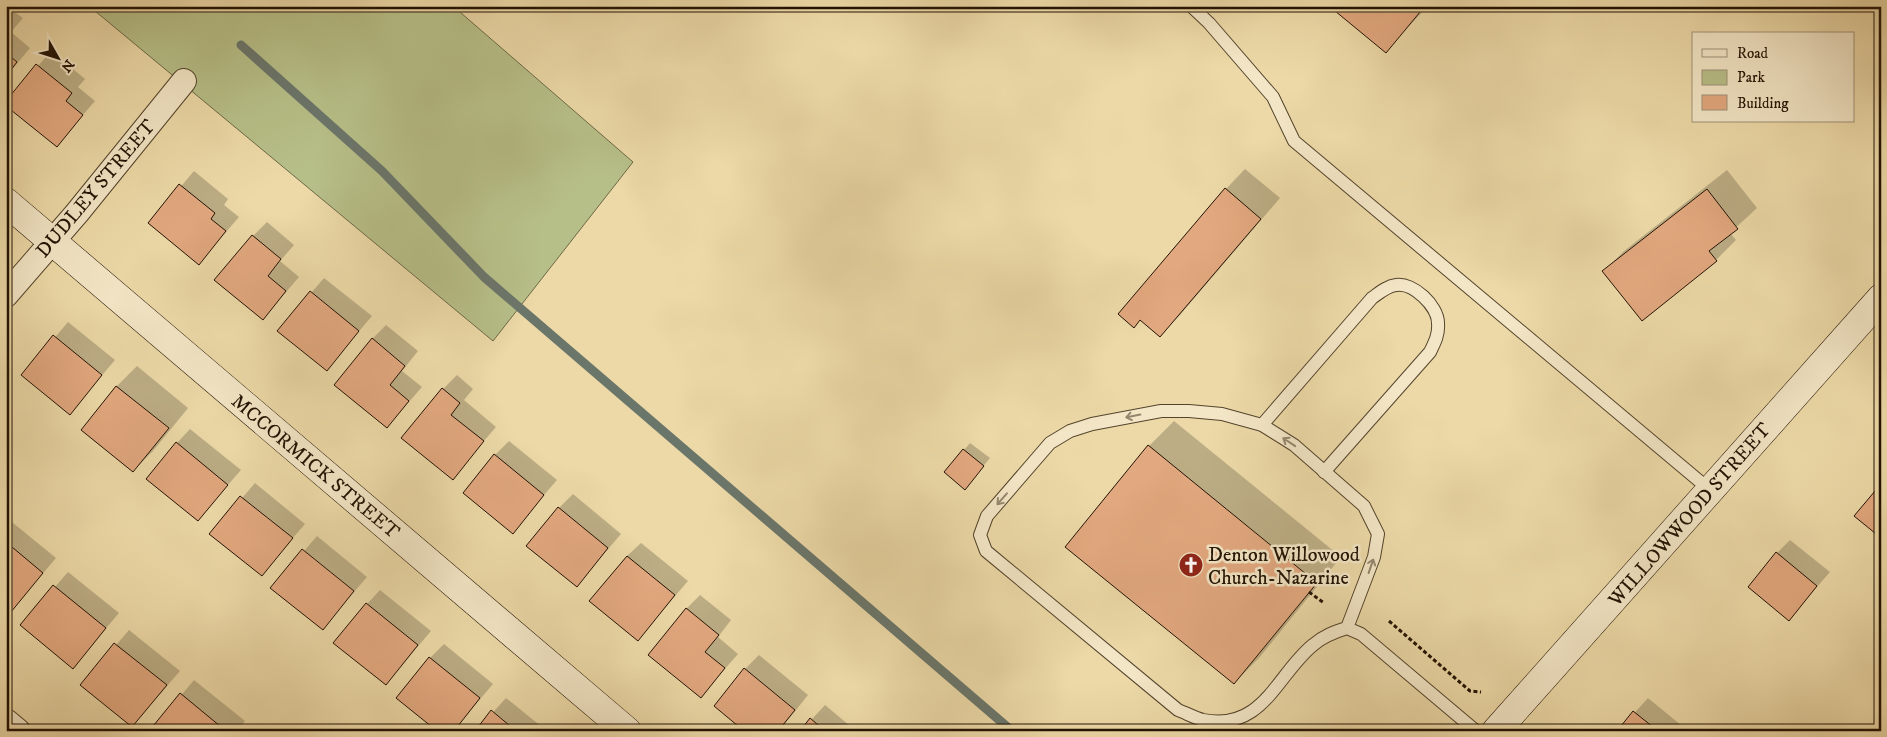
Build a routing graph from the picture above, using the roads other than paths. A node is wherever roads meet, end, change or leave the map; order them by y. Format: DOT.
graph roads {
  1 [pos="1191,6"];
  2 [pos="184,81"];
  3 [pos="6,202"];
  4 [pos="51,241"];
  5 [pos="6,295"];
  6 [pos="1881,298"];
  7 [pos="1262,425"];
  8 [pos="1324,472"];
  9 [pos="1710,490"];
  10 [pos="1347,628"];
  11 [pos="6,721"];
  12 [pos="18,731"];
  13 [pos="627,731"];
  14 [pos="1476,731"];
  15 [pos="1496,731"];
  1 -- 9 [label="lane"];
  2 -- 4 [label="street, DUDLEY STREET"];
  3 -- 4 [label="street, MCCORMICK STREET"];
  4 -- 5 [label="street, DUDLEY STREET"];
  4 -- 13 [label="street, MCCORMICK STREET"];
  6 -- 9 [label="street, WILLOWWOOD STREET"];
  8 -- 7 [label="lane, one-way"];
  7 -- 8 [label="lane"];
  7 -- 10 [label="lane, one-way"];
  10 -- 8 [label="lane, one-way"];
  9 -- 15 [label="street, WILLOWWOOD STREET"];
  10 -- 14 [label="lane"];
  11 -- 12 [label="street"];
}
